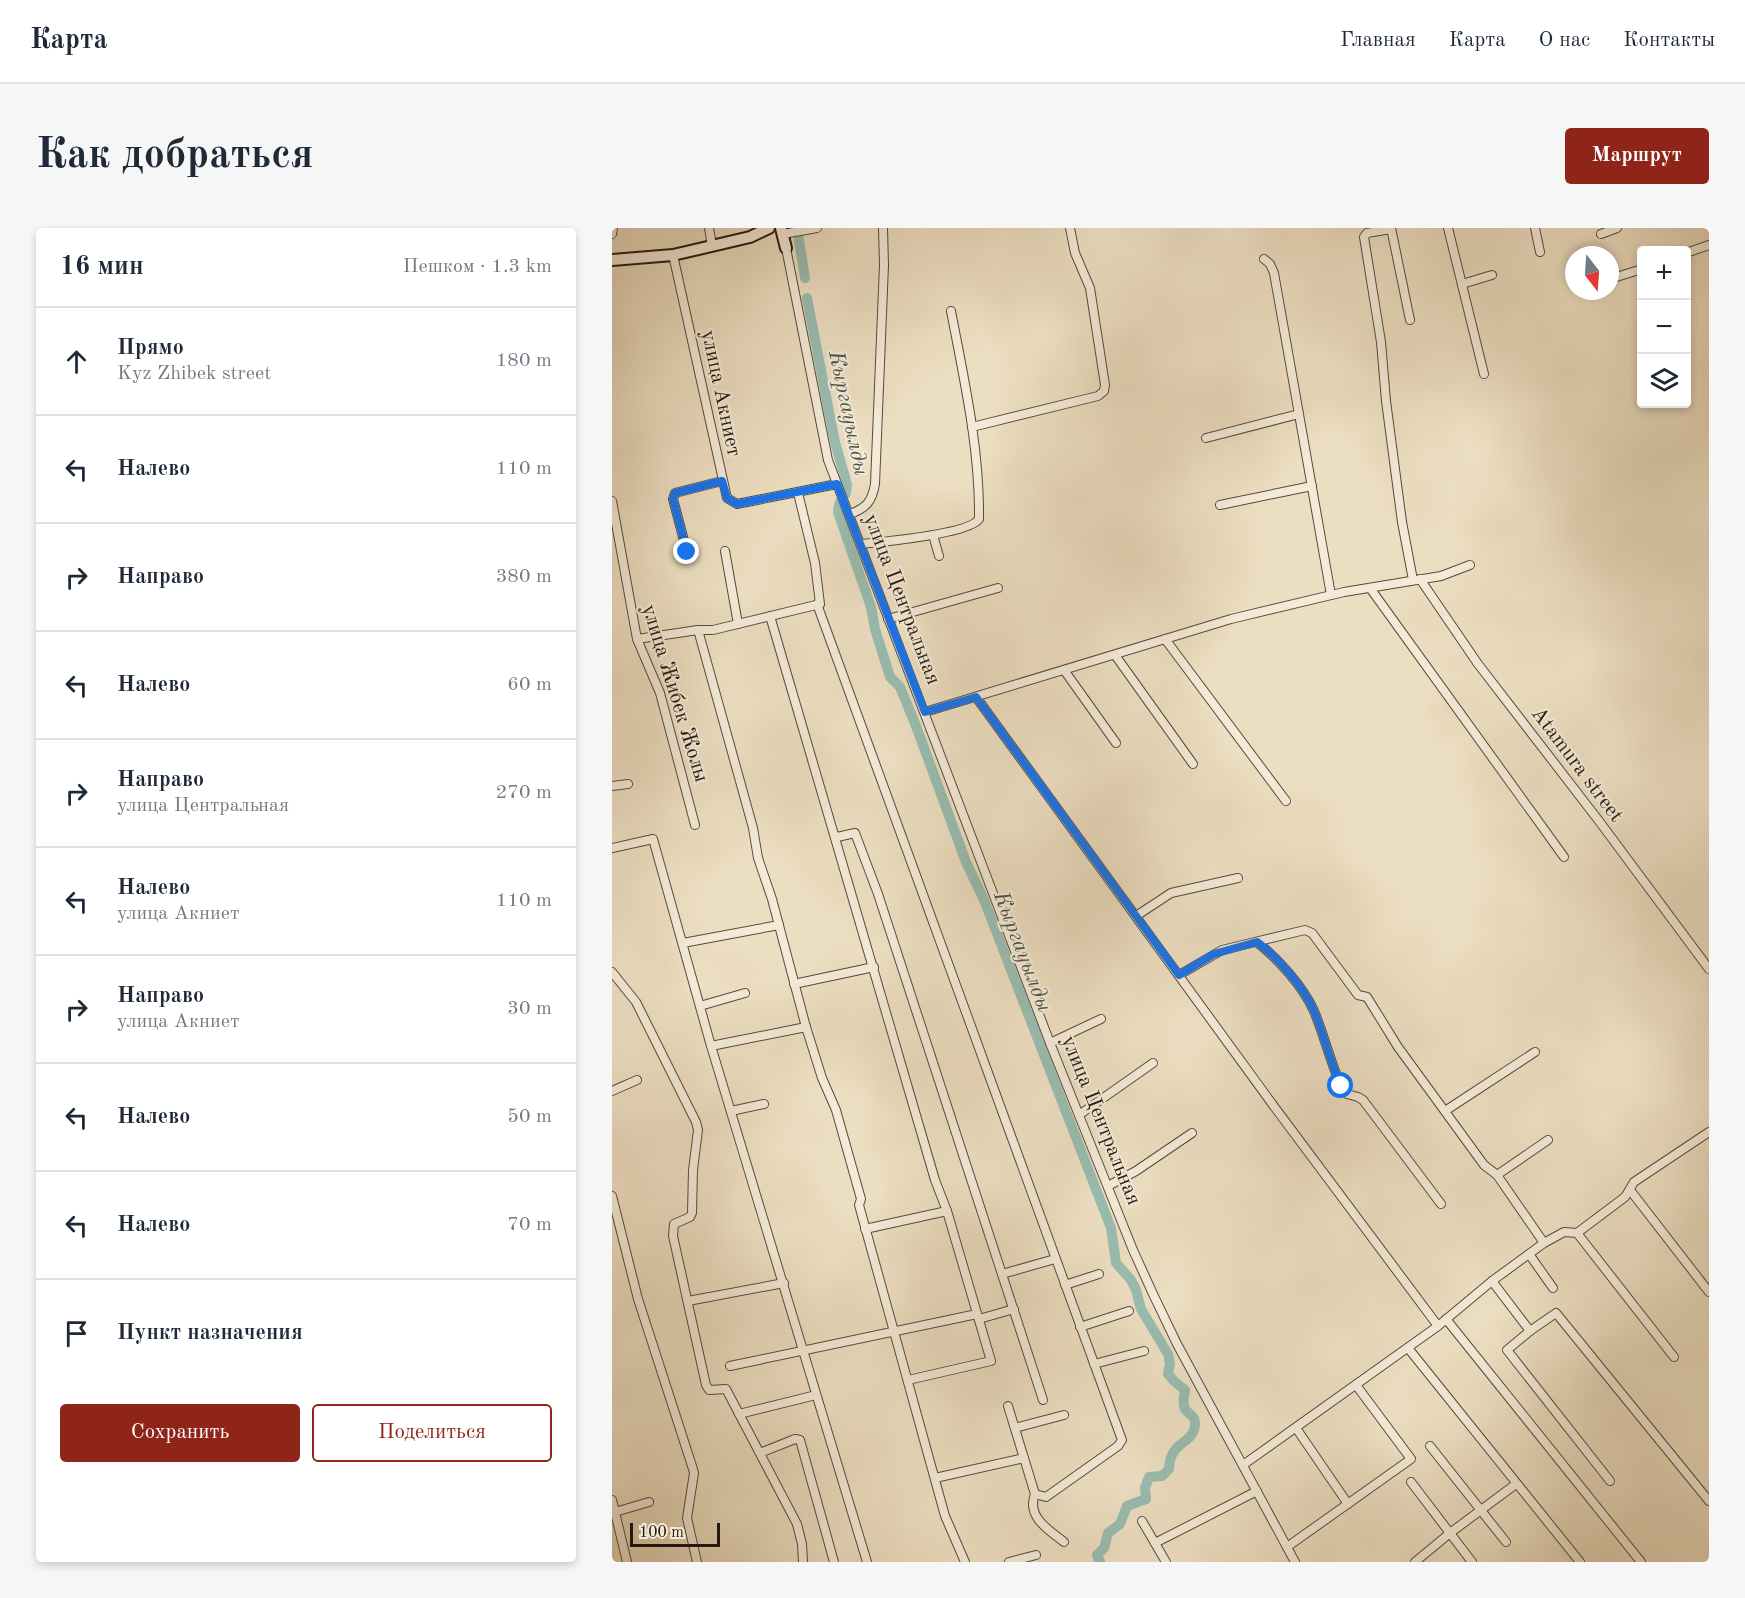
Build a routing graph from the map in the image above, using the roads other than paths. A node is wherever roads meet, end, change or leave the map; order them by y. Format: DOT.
graph roads {
  1 [pos="613,228"];
  2 [pos="709,228"];
  3 [pos="770,228"];
  4 [pos="817,228"];
  5 [pos="883,228"];
  6 [pos="1070,228"];
  7 [pos="1391,228"];
  8 [pos="1448,228"];
  9 [pos="1535,228"];
  10 [pos="1617,228"];
  11 [pos="802,230"];
  12 [pos="782,231"];
  13 [pos="612,234"];
  14 [pos="1601,234"];
  15 [pos="1709,245"];
  16 [pos="712,246"];
  17 [pos="786,248"];
  18 [pos="1691,251"];
  19 [pos="1540,252"];
  20 [pos="673,255"];
  21 [pos="1264,258"];
  22 [pos="612,260"];
  23 [pos="1637,269"];
  24 [pos="1492,275"];
  25 [pos="1619,276"];
  26 [pos="1462,284"];
  27 [pos="951,311"];
  28 [pos="1410,320"];
  29 [pos="1484,374"];
  30 [pos="1299,414"];
  31 [pos="972,427"];
  32 [pos="1206,438"];
  33 [pos="722,481"];
  34 [pos="1312,486"];
  35 [pos="839,488"];
  36 [pos="798,493"];
  37 [pos="612,501"];
  38 [pos="1220,505"];
  39 [pos="848,511"];
  40 [pos="933,535"];
  41 [pos="861,544"];
  42 [pos="725,551"];
  43 [pos="687,552"];
  44 [pos="939,556"];
  45 [pos="1470,565"];
  46 [pos="1417,580"];
  47 [pos="998,588"];
  48 [pos="1370,588"];
  49 [pos="1331,595"];
  50 [pos="816,604"];
  51 [pos="770,616"];
  52 [pos="888,619"];
  53 [pos="738,624"];
  54 [pos="698,630"];
  55 [pos="637,639"];
  56 [pos="1165,639"];
  57 [pos="1115,655"];
  58 [pos="1064,670"];
  59 [pos="976,697"];
  60 [pos="925,712"];
  61 [pos="1116,743"];
  62 [pos="1193,764"];
  63 [pos="628,784"];
  64 [pos="612,786"];
  65 [pos="1286,801"];
  66 [pos="695,825"];
  67 [pos="837,837"];
  68 [pos="612,848"];
  69 [pos="1564,857"];
  70 [pos="1238,878"];
  71 [pos="1136,916"];
  72 [pos="778,925"];
  73 [pos="1257,942"];
  74 [pos="683,943"];
  75 [pos="874,967"];
  76 [pos="1709,969"];
  77 [pos="612,972"];
  78 [pos="1179,975"];
  79 [pos="794,984"];
  80 [pos="745,993"];
  81 [pos="700,1006"];
  82 [pos="1101,1019"];
  83 [pos="806,1027"];
  84 [pos="1050,1043"];
  85 [pos="711,1046"];
  86 [pos="1535,1052"];
  87 [pos="1154,1063"];
  88 [pos="638,1080"];
  89 [pos="612,1091"];
  90 [pos="764,1104"];
  91 [pos="731,1111"];
  92 [pos="1445,1111"];
  93 [pos="1079,1115"];
  94 [pos="1709,1132"];
  95 [pos="1192,1133"];
  96 [pos="1548,1140"];
  97 [pos="1497,1176"];
  98 [pos="1108,1186"];
  99 [pos="1630,1190"];
  100 [pos="612,1196"];
  101 [pos="1441,1204"];
  102 [pos="947,1211"];
  103 [pos="865,1229"];
  104 [pos="1577,1233"];
  105 [pos="1544,1243"];
  106 [pos="1529,1254"];
  107 [pos="1055,1259"];
  108 [pos="1002,1274"];
  109 [pos="1099,1274"];
  110 [pos="1492,1281"];
  111 [pos="784,1283"];
  112 [pos="1065,1285"];
  113 [pos="1553,1288"];
  114 [pos="1709,1292"];
  115 [pos="688,1301"];
  116 [pos="1014,1310"];
  117 [pos="1129,1311"];
  118 [pos="978,1316"];
  119 [pos="1446,1320"];
  120 [pos="1438,1326"];
  121 [pos="1080,1327"];
  122 [pos="894,1331"];
  123 [pos="1530,1331"];
  124 [pos="1408,1348"];
  125 [pos="802,1350"];
  126 [pos="1144,1351"];
  127 [pos="1674,1357"];
  128 [pos="1094,1364"];
  129 [pos="730,1366"];
  130 [pos="908,1380"];
  131 [pos="1356,1385"];
  132 [pos="816,1395"];
  133 [pos="1043,1400"];
  134 [pos="1008,1406"];
  135 [pos="739,1414"];
  136 [pos="1064,1415"];
  137 [pos="1015,1428"];
  138 [pos="1296,1428"];
  139 [pos="1430,1446"];
  140 [pos="760,1453"];
  141 [pos="1024,1458"];
  142 [pos="1243,1465"];
  143 [pos="935,1478"];
  144 [pos="1610,1481"];
  145 [pos="1411,1482"];
  146 [pos="1516,1484"];
  147 [pos="1257,1491"];
  148 [pos="1035,1494"];
  149 [pos="612,1500"];
  150 [pos="1709,1501"];
  151 [pos="649,1502"];
  152 [pos="1348,1504"];
  153 [pos="1480,1511"];
  154 [pos="615,1512"];
  155 [pos="1142,1521"];
  156 [pos="1450,1533"];
  157 [pos="1064,1542"];
  158 [pos="1506,1542"];
  159 [pos="1155,1543"];
  160 [pos="1287,1547"];
  161 [pos="1036,1556"];
  162 [pos="627,1562"];
  163 [pos="697,1562"];
  164 [pos="803,1562"];
  165 [pos="834,1562"];
  166 [pos="867,1562"];
  167 [pos="965,1562"];
  168 [pos="1009,1562"];
  169 [pos="1166,1562"];
  170 [pos="1295,1562"];
  171 [pos="1415,1562"];
  172 [pos="1472,1562"];
  173 [pos="1580,1562"];
  174 [pos="1641,1562"];
  1 -- 13 [label="street"];
  2 -- 16 [label="street"];
  3 -- 16 [label="main road"];
  4 -- 11 [label="street"];
  5 -- 39 [label="street"];
  6 -- 31 [label="street"];
  7 -- 28 [label="street"];
  7 -- 46 [label="street"];
  8 -- 26 [label="street"];
  9 -- 19 [label="street"];
  10 -- 14 [label="street"];
  11 -- 12 [label="street"];
  12 -- 17 [label="main road, улица Центральная"];
  15 -- 18 [label="street"];
  16 -- 20 [label="main road"];
  17 -- 35 [label="street, улица Центральная"];
  20 -- 22 [label="main road"];
  20 -- 33 [label="street, улица Акниет"];
  21 -- 30 [label="street"];
  23 -- 25 [label="street"];
  24 -- 26 [label="street"];
  26 -- 29 [label="street"];
  27 -- 31 [label="street"];
  30 -- 32 [label="street"];
  30 -- 34 [label="street"];
  31 -- 40 [label="street"];
  33 -- 36 [label="street, улица Акниет"];
  33 -- 43 [label="street"];
  34 -- 38 [label="street"];
  34 -- 49 [label="street"];
  35 -- 36 [label="street, улица Акниет"];
  35 -- 39 [label="street, улица Центральная"];
  36 -- 50 [label="street"];
  37 -- 55 [label="street, улица Жибек Жолы"];
  39 -- 41 [label="street, улица Центральная"];
  40 -- 41 [label="street"];
  40 -- 44 [label="street"];
  41 -- 52 [label="street, улица Центральная"];
  42 -- 53 [label="street"];
  45 -- 46 [label="street"];
  46 -- 48 [label="street"];
  46 -- 76 [label="street, Atamura street"];
  47 -- 52 [label="street"];
  48 -- 49 [label="street"];
  48 -- 69 [label="street"];
  49 -- 56 [label="street"];
  50 -- 51 [label="street"];
  50 -- 107 [label="street"];
  51 -- 53 [label="street"];
  51 -- 67 [label="street"];
  52 -- 60 [label="street, улица Центральная"];
  53 -- 54 [label="street"];
  54 -- 55 [label="street"];
  54 -- 72 [label="street"];
  55 -- 66 [label="street, улица Жибек Жолы"];
  56 -- 57 [label="street"];
  56 -- 65 [label="street"];
  57 -- 58 [label="street"];
  57 -- 62 [label="street"];
  58 -- 59 [label="street"];
  58 -- 61 [label="street"];
  59 -- 60 [label="street"];
  59 -- 71 [label="street"];
  60 -- 84 [label="street, улица Центральная"];
  63 -- 64 [label="street"];
  67 -- 75 [label="street"];
  67 -- 108 [label="street"];
  68 -- 74 [label="street"];
  70 -- 71 [label="street"];
  71 -- 78 [label="street"];
  72 -- 74 [label="street"];
  72 -- 79 [label="street"];
  73 -- 78 [label="street"];
  73 -- 92 [label="street"];
  73 -- 101 [label="street"];
  74 -- 81 [label="street"];
  75 -- 79 [label="street"];
  75 -- 102 [label="street"];
  77 -- 115 [label="street"];
  78 -- 120 [label="street"];
  79 -- 83 [label="street"];
  80 -- 81 [label="street"];
  81 -- 85 [label="street"];
  82 -- 84 [label="street"];
  83 -- 85 [label="street"];
  83 -- 103 [label="street"];
  84 -- 93 [label="street, улица Центральная"];
  85 -- 91 [label="street"];
  86 -- 92 [label="street"];
  87 -- 93 [label="street"];
  88 -- 89 [label="street"];
  90 -- 91 [label="street"];
  91 -- 111 [label="street"];
  92 -- 97 [label="street"];
  93 -- 98 [label="street, улица Центральная"];
  94 -- 99 [label="street"];
  95 -- 98 [label="street"];
  96 -- 97 [label="street"];
  97 -- 105 [label="street"];
  98 -- 142 [label="street, улица Центральная"];
  99 -- 104 [label="street"];
  99 -- 114 [label="street"];
  100 -- 163 [label="street"];
  102 -- 103 [label="street"];
  102 -- 118 [label="street"];
  103 -- 122 [label="street"];
  104 -- 105 [label="street"];
  104 -- 127 [label="street"];
  105 -- 106 [label="street"];
  106 -- 110 [label="street"];
  106 -- 113 [label="street"];
  107 -- 108 [label="street"];
  107 -- 112 [label="street"];
  108 -- 116 [label="street"];
  109 -- 112 [label="street"];
  110 -- 119 [label="street"];
  110 -- 123 [label="street"];
  111 -- 115 [label="street"];
  111 -- 125 [label="street"];
  112 -- 121 [label="street"];
  115 -- 135 [label="street"];
  116 -- 118 [label="street"];
  116 -- 133 [label="street"];
  117 -- 121 [label="street"];
  118 -- 122 [label="street"];
  118 -- 130 [label="street"];
  119 -- 120 [label="street"];
  119 -- 174 [label="street"];
  120 -- 124 [label="street"];
  121 -- 128 [label="street"];
  122 -- 125 [label="street"];
  122 -- 130 [label="street"];
  123 -- 144 [label="street"];
  123 -- 150 [label="street"];
  124 -- 131 [label="street"];
  124 -- 146 [label="street"];
  125 -- 129 [label="street"];
  125 -- 132 [label="street"];
  126 -- 128 [label="street"];
  128 -- 148 [label="street"];
  130 -- 143 [label="street"];
  131 -- 138 [label="street"];
  131 -- 152 [label="street"];
  132 -- 135 [label="street"];
  132 -- 166 [label="street"];
  134 -- 137 [label="street"];
  135 -- 140 [label="street"];
  136 -- 137 [label="street"];
  137 -- 141 [label="street"];
  138 -- 142 [label="street"];
  138 -- 152 [label="street"];
  139 -- 153 [label="street"];
  140 -- 164 [label="street"];
  140 -- 165 [label="street"];
  141 -- 143 [label="street"];
  141 -- 148 [label="street"];
  142 -- 147 [label="street, улица Центральная"];
  143 -- 167 [label="street"];
  145 -- 156 [label="street"];
  146 -- 153 [label="street"];
  146 -- 173 [label="street"];
  147 -- 159 [label="street"];
  147 -- 160 [label="street, улица Центральная"];
  148 -- 157 [label="street"];
  149 -- 154 [label="street"];
  151 -- 154 [label="street"];
  152 -- 160 [label="street"];
  153 -- 156 [label="street"];
  153 -- 158 [label="street"];
  154 -- 162 [label="street"];
  155 -- 159 [label="street"];
  156 -- 171 [label="street"];
  156 -- 172 [label="street"];
  159 -- 169 [label="street"];
  160 -- 170 [label="street, улица Центральная"];
  161 -- 168 [label="street"];
}
